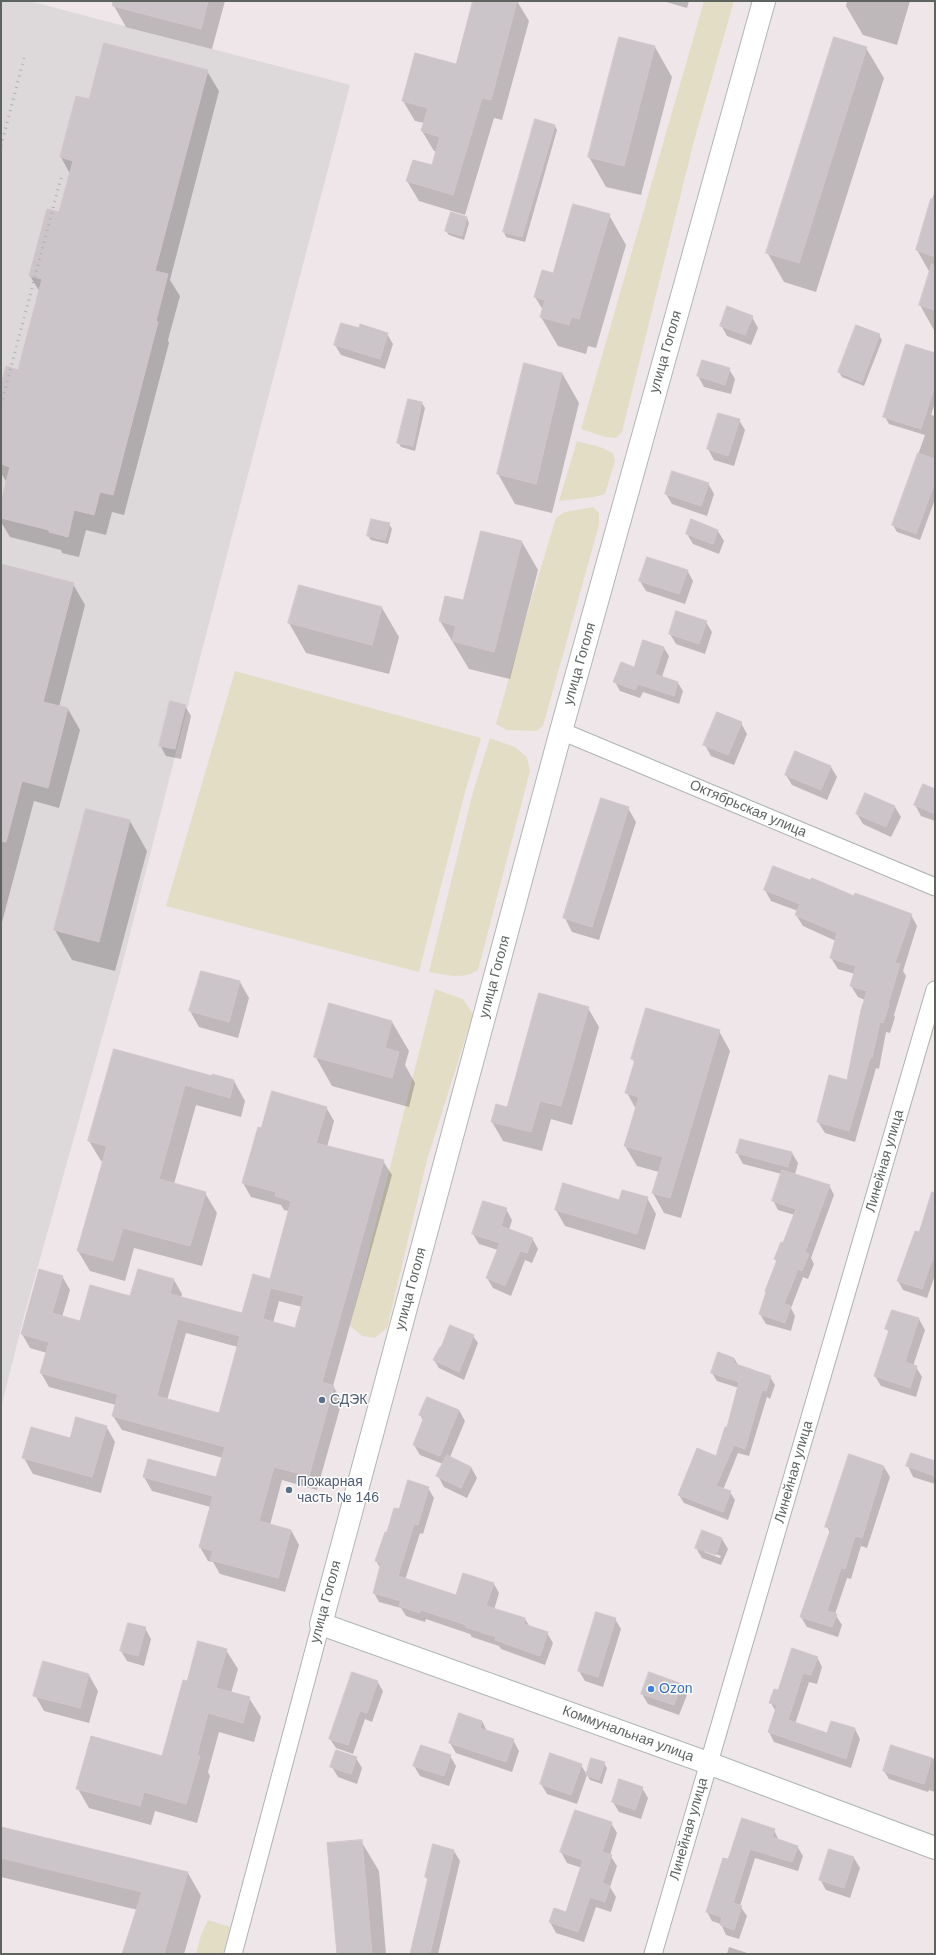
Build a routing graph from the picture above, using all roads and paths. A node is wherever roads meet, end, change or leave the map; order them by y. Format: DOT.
graph roads {
  1 [pos="764,1"];
  2 [pos="561,731"];
  3 [pos="935,887"];
  4 [pos="935,990"];
  5 [pos="321,1624"];
  6 [pos="708,1763"];
  7 [pos="935,1848"];
  8 [pos="233,1954"];
  9 [pos="652,1954"];
  1 -- 2 [label="street, улица Гоголя"];
  2 -- 3 [label="street, Октябрьская улица"];
  2 -- 5 [label="street, улица Гоголя"];
  4 -- 6 [label="street, Линейная улица"];
  5 -- 6 [label="street, Коммунальная улица"];
  5 -- 8 [label="street, улица Гоголя"];
  6 -- 7 [label="street, Коммунальная улица"];
  6 -- 9 [label="street, Линейная улица"];
}
